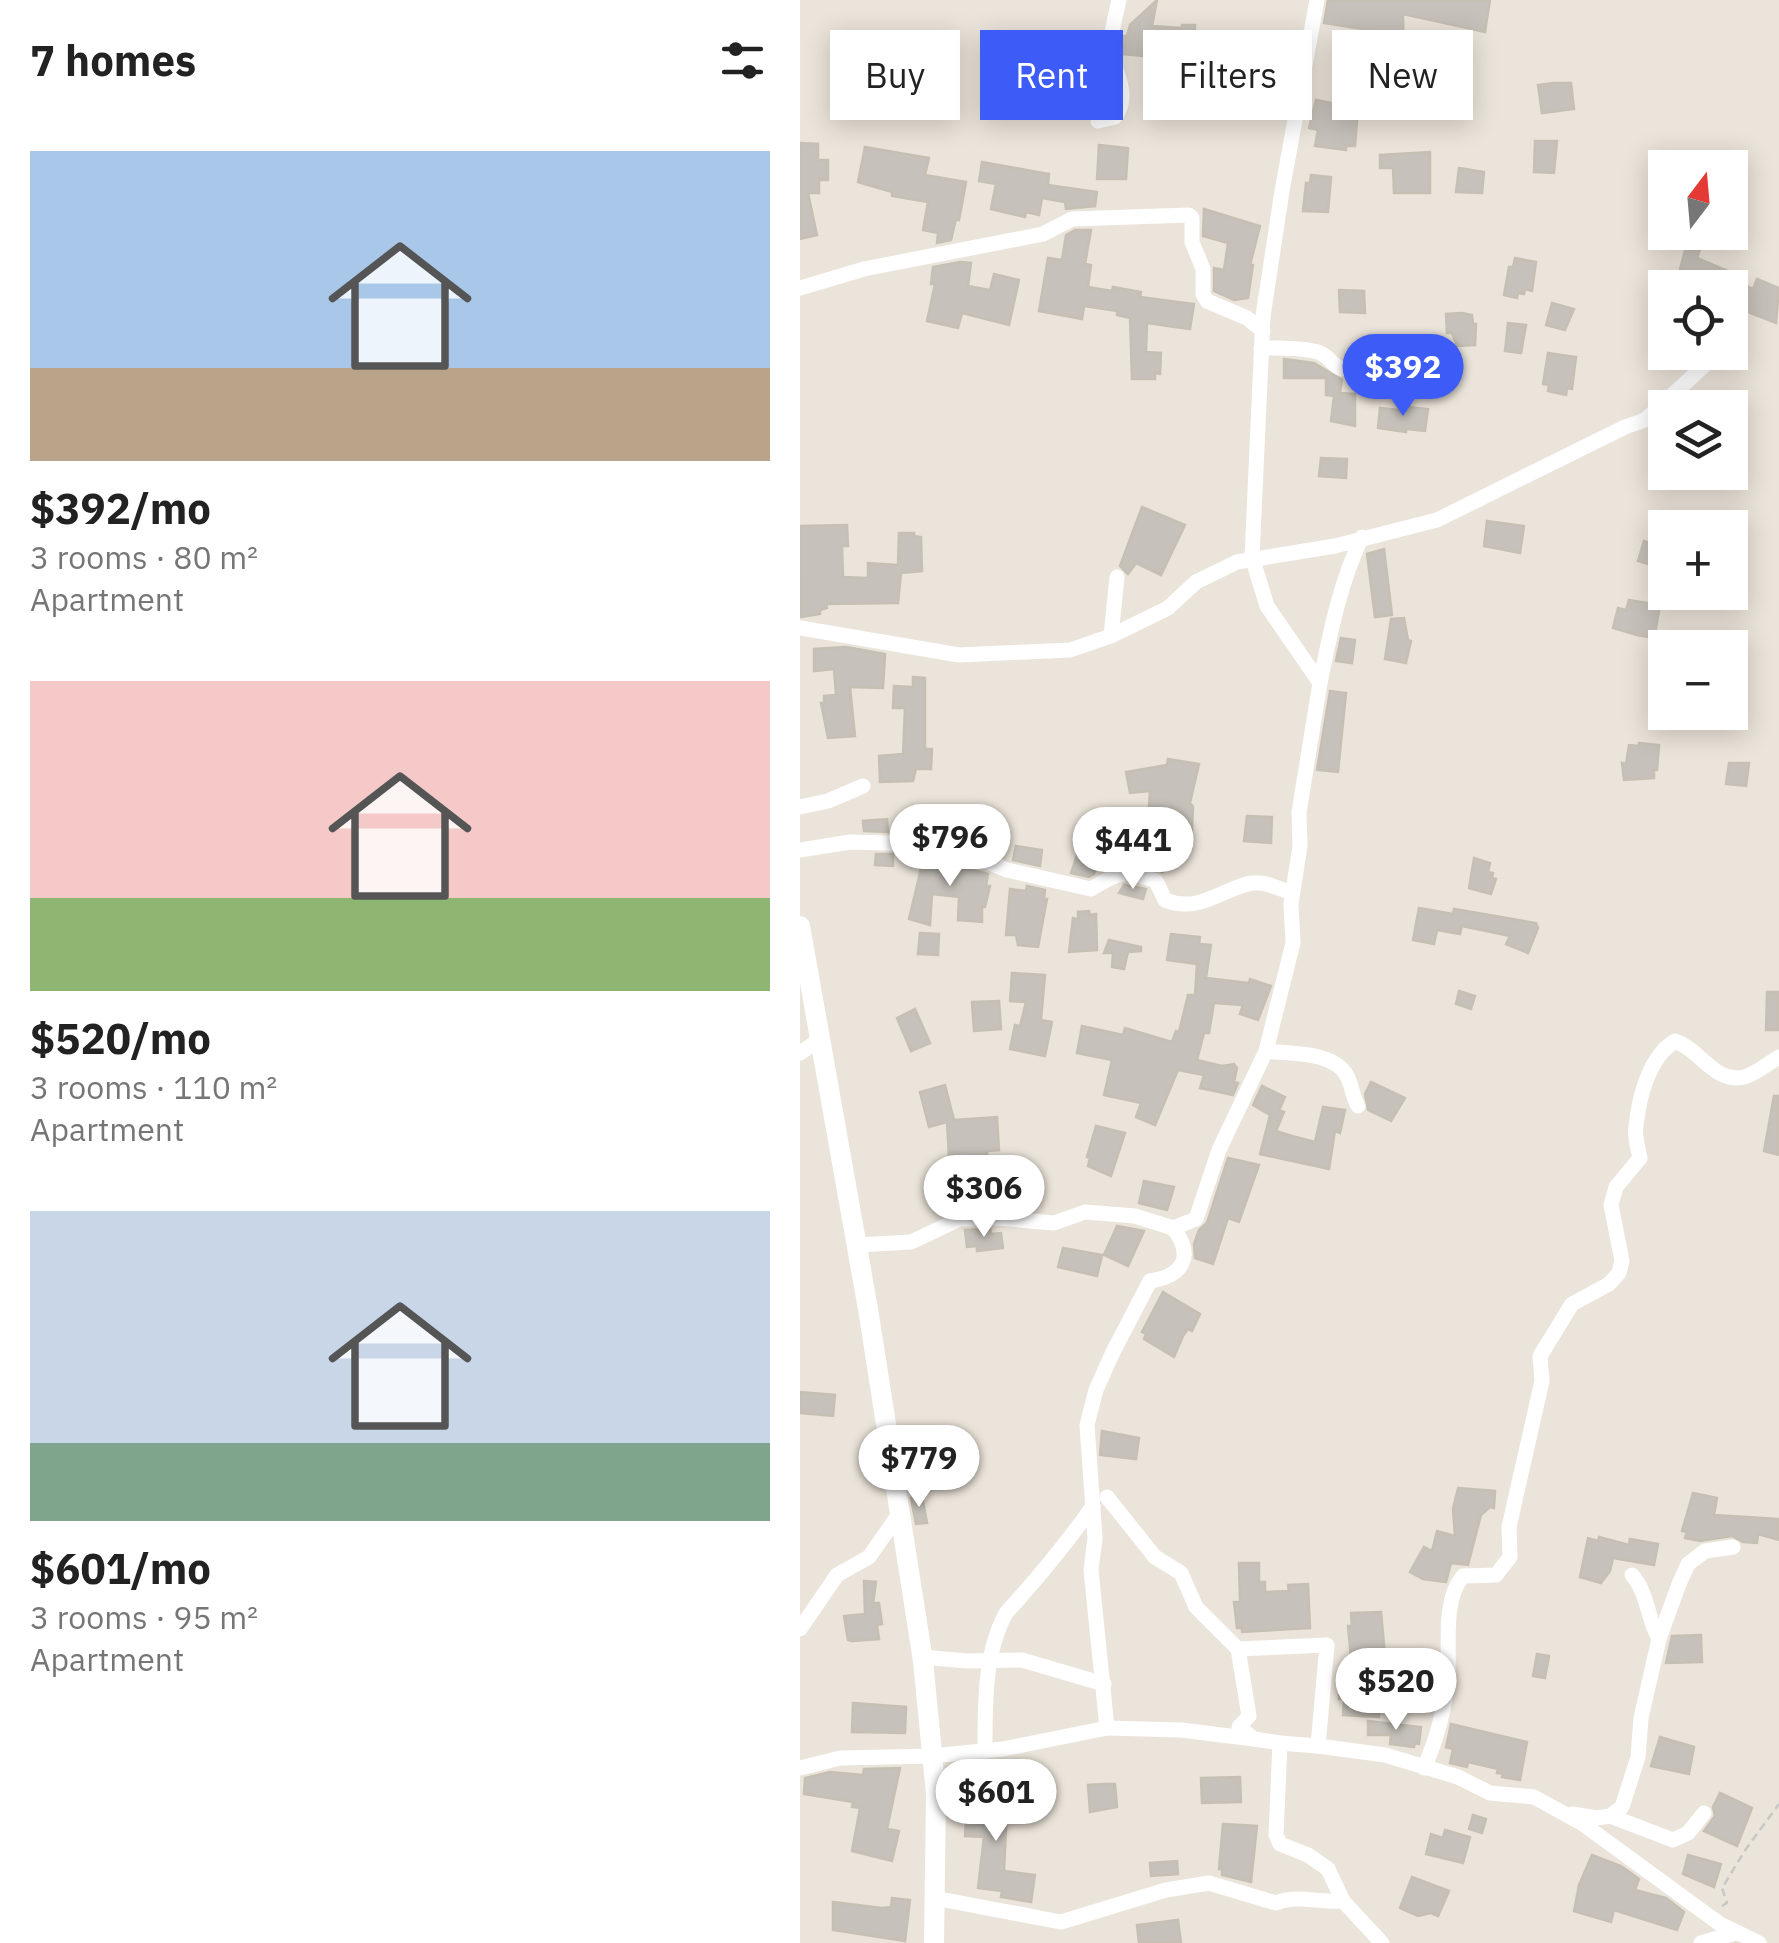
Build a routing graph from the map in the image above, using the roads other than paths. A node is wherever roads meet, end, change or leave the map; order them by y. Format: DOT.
graph roads {
  1 [pos="1119,0"];
  2 [pos="1317,0"];
  3 [pos="1098,121"];
  4 [pos="800,288"];
  5 [pos="1263,332"];
  6 [pos="1261,349"];
  7 [pos="1342,369"];
  8 [pos="1699,370"];
  9 [pos="1362,538"];
  10 [pos="1252,557"];
  11 [pos="1116,578"];
  12 [pos="800,628"];
  13 [pos="1111,636"];
  14 [pos="1320,683"];
  15 [pos="863,786"];
  16 [pos="800,807"];
  17 [pos="800,850"];
  18 [pos="1292,893"];
  19 [pos="800,926"];
  20 [pos="822,1038"];
  21 [pos="1266,1051"];
  22 [pos="800,1053"];
  23 [pos="1779,1057"];
  24 [pos="1358,1106"];
  25 [pos="1173,1228"];
  26 [pos="857,1244"];
  27 [pos="1100,1501"];
  28 [pos="900,1514"];
  29 [pos="1733,1547"];
  30 [pos="1632,1576"];
  31 [pos="800,1628"];
  32 [pos="1659,1638"];
  33 [pos="1238,1649"];
  34 [pos="922,1657"];
  35 [pos="992,1659"];
  36 [pos="1104,1684"];
  37 [pos="1107,1728"];
  38 [pos="1254,1739"];
  39 [pos="1280,1743"];
  40 [pos="1318,1746"];
  41 [pos="985,1751"];
  42 [pos="932,1756"];
  43 [pos="800,1768"];
  44 [pos="1424,1768"];
  45 [pos="1563,1813"];
  46 [pos="1704,1813"];
  47 [pos="1610,1816"];
  48 [pos="934,1898"];
  49 [pos="1344,1902"];
  50 [pos="1735,1933"];
  51 [pos="934,1943"];
  52 [pos="1382,1943"];
  53 [pos="1701,1943"];
  54 [pos="1758,1943"];
  1 -- 3 [label="street"];
  2 -- 5 [label="street"];
  4 -- 5 [label="street"];
  5 -- 6 [label="street"];
  6 -- 7 [label="street"];
  6 -- 10 [label="street"];
  8 -- 9 [label="street"];
  9 -- 10 [label="street"];
  9 -- 14 [label="street"];
  10 -- 13 [label="street"];
  10 -- 14 [label="street"];
  11 -- 13 [label="street"];
  12 -- 13 [label="street"];
  14 -- 18 [label="street"];
  15 -- 16 [label="street"];
  17 -- 18 [label="street"];
  18 -- 21 [label="street"];
  19 -- 20 [label="main road"];
  20 -- 22 [label="street"];
  20 -- 26 [label="main road"];
  21 -- 24 [label="street"];
  21 -- 25 [label="street"];
  23 -- 44 [label="street"];
  25 -- 26 [label="street"];
  25 -- 27 [label="street"];
  26 -- 28 [label="main road"];
  27 -- 33 [label="street"];
  27 -- 35 [label="street"];
  27 -- 36 [label="street"];
  28 -- 31 [label="street"];
  28 -- 34 [label="main road"];
  29 -- 32 [label="street"];
  30 -- 32 [label="street"];
  32 -- 47 [label="street"];
  33 -- 38 [label="street"];
  33 -- 40 [label="street"];
  34 -- 35 [label="street"];
  34 -- 42 [label="main road"];
  35 -- 36 [label="street"];
  35 -- 41 [label="street"];
  36 -- 37 [label="street"];
  37 -- 38 [label="street"];
  37 -- 41 [label="street"];
  38 -- 39 [label="street"];
  39 -- 40 [label="street"];
  39 -- 49 [label="street"];
  40 -- 44 [label="street"];
  41 -- 42 [label="street"];
  42 -- 43 [label="street"];
  42 -- 48 [label="main road"];
  44 -- 45 [label="street"];
  45 -- 47 [label="street"];
  45 -- 50 [label="street"];
  46 -- 47 [label="street"];
  48 -- 49 [label="street"];
  48 -- 51 [label="main road"];
  49 -- 52 [label="street"];
  50 -- 53 [label="street"];
  50 -- 54 [label="street"];
}
